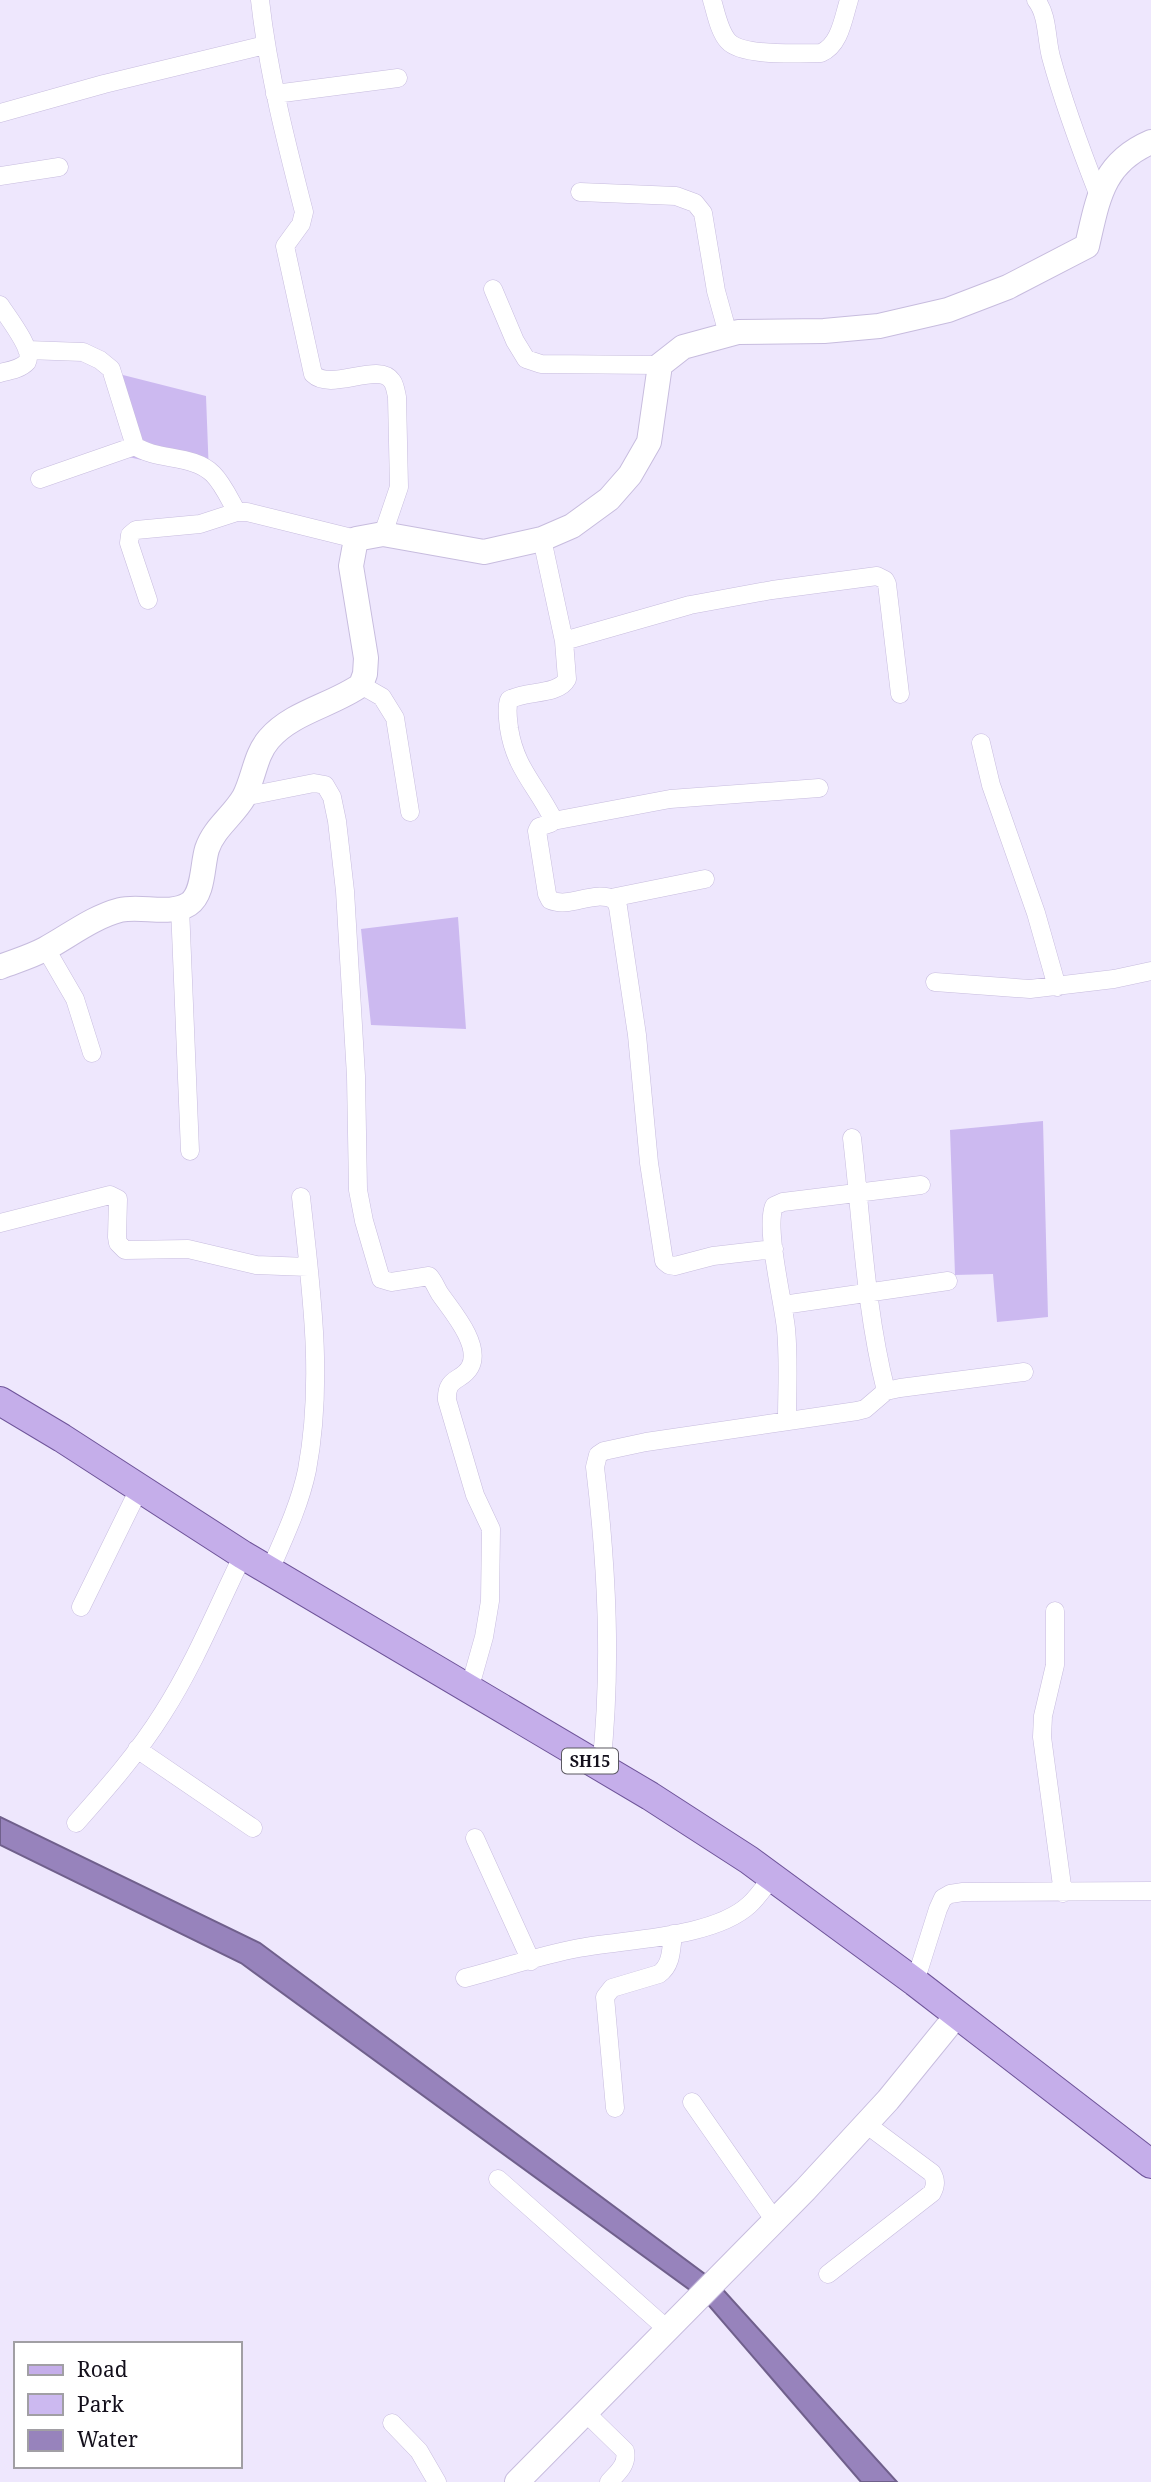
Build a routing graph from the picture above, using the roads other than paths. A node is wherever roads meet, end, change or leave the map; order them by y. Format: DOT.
graph roads {
  1 [pos="260,0"];
  2 [pos="712,0"];
  3 [pos="849,0"];
  4 [pos="1035,0"];
  5 [pos="265,45"];
  6 [pos="398,78"];
  7 [pos="275,94"];
  8 [pos="0,113"];
  9 [pos="1151,142"];
  10 [pos="60,167"];
  11 [pos="0,176"];
  12 [pos="580,192"];
  13 [pos="1099,196"];
  14 [pos="493,289"];
  15 [pos="0,305"];
  16 [pos="728,334"];
  17 [pos="27,350"];
  18 [pos="660,365"];
  19 [pos="0,373"];
  20 [pos="135,446"];
  21 [pos="40,479"];
  22 [pos="237,512"];
  23 [pos="383,534"];
  24 [pos="356,539"];
  25 [pos="542,539"];
  26 [pos="148,600"];
  27 [pos="564,641"];
  28 [pos="361,685"];
  29 [pos="900,694"];
  30 [pos="981,743"];
  31 [pos="819,788"];
  32 [pos="243,797"];
  33 [pos="410,812"];
  34 [pos="553,821"];
  35 [pos="705,879"];
  36 [pos="611,898"];
  37 [pos="180,908"];
  38 [pos="46,948"];
  39 [pos="0,967"];
  40 [pos="1151,971"];
  41 [pos="935,982"];
  42 [pos="1057,987"];
  43 [pos="92,1053"];
  44 [pos="852,1138"];
  45 [pos="190,1151"];
  46 [pos="921,1185"];
  47 [pos="859,1193"];
  48 [pos="301,1197"];
  49 [pos="0,1223"];
  50 [pos="774,1249"];
  51 [pos="309,1267"];
  52 [pos="947,1281"];
  53 [pos="867,1293"];
  54 [pos="783,1305"];
  55 [pos="1024,1372"];
  56 [pos="886,1391"];
  57 [pos="0,1401"];
  58 [pos="787,1421"];
  59 [pos="139,1489"];
  60 [pos="243,1555"];
  61 [pos="270,1570"];
  62 [pos="81,1607"];
  63 [pos="1055,1611"];
  64 [pos="469,1690"];
  65 [pos="137,1749"];
  66 [pos="601,1768"];
  67 [pos="76,1823"];
  68 [pos="253,1828"];
  69 [pos="475,1838"];
  70 [pos="773,1876"];
  71 [pos="1151,1891"];
  72 [pos="1063,1893"];
  73 [pos="673,1934"];
  74 [pos="531,1961"];
  75 [pos="465,1978"];
  76 [pos="915,1982"];
  77 [pos="957,2015"];
  78 [pos="692,2102"];
  79 [pos="615,2108"];
  80 [pos="866,2124"];
  81 [pos="1151,2164"];
  82 [pos="498,2179"];
  83 [pos="775,2221"];
  84 [pos="828,2274"];
  85 [pos="667,2329"];
  86 [pos="585,2412"];
  87 [pos="392,2423"];
  88 [pos="437,2482"];
  89 [pos="517,2482"];
  90 [pos="609,2482"];
  1 -- 5 [label="street"];
  2 -- 3 [label="street"];
  4 -- 13 [label="street"];
  5 -- 7 [label="street"];
  5 -- 8 [label="street"];
  6 -- 7 [label="street"];
  7 -- 23 [label="street"];
  9 -- 13 [label="street"];
  10 -- 11 [label="street"];
  12 -- 16 [label="street"];
  13 -- 16 [label="street"];
  14 -- 18 [label="street"];
  15 -- 17 [label="street"];
  16 -- 18 [label="street"];
  17 -- 19 [label="street"];
  17 -- 20 [label="street"];
  18 -- 25 [label="street"];
  20 -- 21 [label="street"];
  20 -- 22 [label="street"];
  22 -- 24 [label="street"];
  22 -- 26 [label="street"];
  23 -- 24 [label="street"];
  23 -- 25 [label="street"];
  24 -- 28 [label="street"];
  25 -- 27 [label="street"];
  27 -- 29 [label="street"];
  27 -- 34 [label="street"];
  28 -- 32 [label="street"];
  28 -- 33 [label="street"];
  30 -- 42 [label="street"];
  31 -- 34 [label="street"];
  32 -- 37 [label="street"];
  32 -- 64 [label="street"];
  34 -- 36 [label="street"];
  35 -- 36 [label="street"];
  36 -- 50 [label="street"];
  37 -- 38 [label="street"];
  37 -- 45 [label="street"];
  38 -- 39 [label="street"];
  38 -- 43 [label="street"];
  40 -- 42 [label="street"];
  41 -- 42 [label="street"];
  44 -- 47 [label="street"];
  46 -- 47 [label="street"];
  47 -- 50 [label="street"];
  47 -- 53 [label="street"];
  48 -- 51 [label="street"];
  49 -- 51 [label="street"];
  50 -- 54 [label="street"];
  51 -- 61 [label="street"];
  52 -- 53 [label="street"];
  53 -- 54 [label="street"];
  53 -- 56 [label="street"];
  54 -- 58 [label="street"];
  55 -- 56 [label="street"];
  56 -- 58 [label="street"];
  57 -- 59 [label="main road, SH15"];
  58 -- 66 [label="street"];
  59 -- 60 [label="main road, SH15"];
  59 -- 62 [label="street"];
  60 -- 61 [label="main road, SH15"];
  60 -- 65 [label="street"];
  61 -- 64 [label="main road, SH15"];
  63 -- 72 [label="street"];
  64 -- 66 [label="main road, SH15"];
  65 -- 67 [label="street"];
  65 -- 68 [label="street"];
  66 -- 70 [label="main road, SH15"];
  69 -- 74 [label="street"];
  70 -- 73 [label="street"];
  70 -- 76 [label="main road, SH15"];
  71 -- 72 [label="street"];
  72 -- 76 [label="street"];
  73 -- 74 [label="street"];
  73 -- 79 [label="street"];
  74 -- 75 [label="street"];
  76 -- 77 [label="main road, SH15"];
  77 -- 80 [label="street"];
  77 -- 81 [label="main road, SH15"];
  78 -- 83 [label="street"];
  80 -- 83 [label="street"];
  80 -- 84 [label="street"];
  82 -- 85 [label="street"];
  83 -- 85 [label="street"];
  85 -- 86 [label="street"];
  86 -- 89 [label="street"];
  86 -- 90 [label="street"];
  87 -- 88 [label="street"];
}
